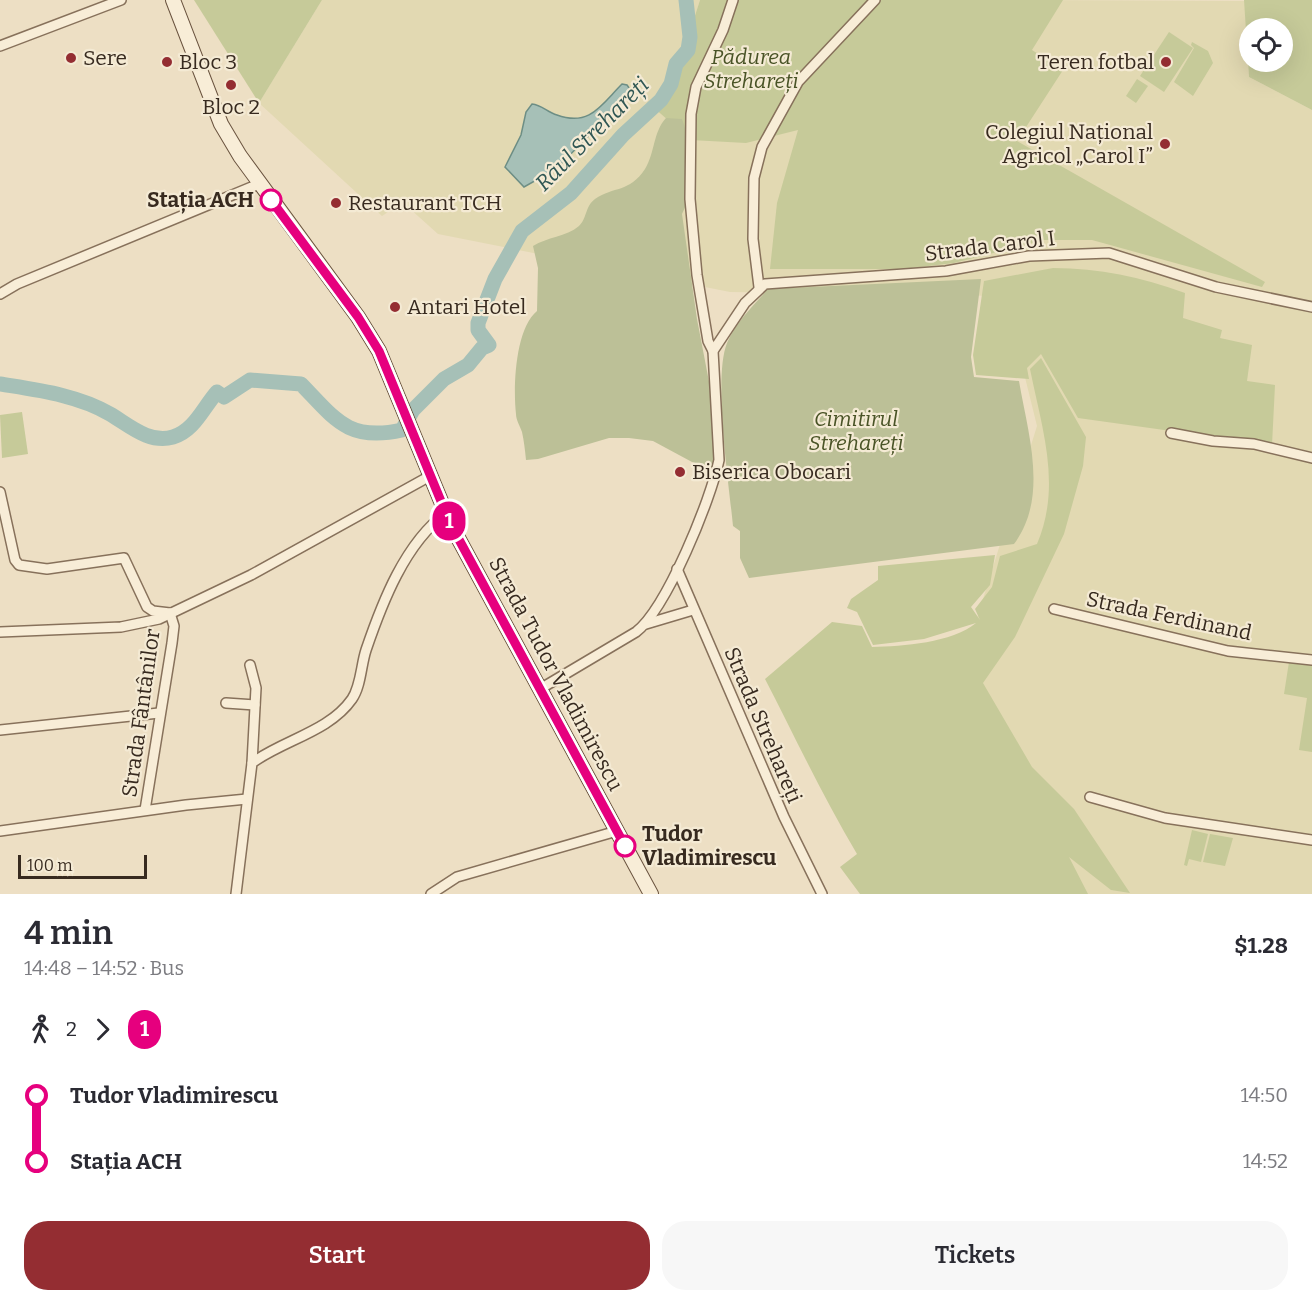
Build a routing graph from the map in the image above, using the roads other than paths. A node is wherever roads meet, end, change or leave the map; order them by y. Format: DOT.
graph roads {
  1 [pos="121,0"];
  2 [pos="173,0"];
  3 [pos="733,0"];
  4 [pos="875,0"];
  5 [pos="0,46"];
  6 [pos="260,184"];
  7 [pos="759,287"];
  8 [pos="0,294"];
  9 [pos="1312,307"];
  10 [pos="713,351"];
  11 [pos="1171,433"];
  12 [pos="1312,458"];
  13 [pos="430,476"];
  14 [pos="0,492"];
  15 [pos="446,513"];
  16 [pos="676,568"];
  17 [pos="1054,609"];
  18 [pos="693,610"];
  19 [pos="170,613"];
  20 [pos="646,624"];
  21 [pos="0,632"];
  22 [pos="1312,660"];
  23 [pos="250,665"];
  24 [pos="540,689"];
  25 [pos="226,703"];
  26 [pos="255,705"];
  27 [pos="159,714"];
  28 [pos="0,730"];
  29 [pos="252,763"];
  30 [pos="1090,797"];
  31 [pos="247,799"];
  32 [pos="145,810"];
  33 [pos="0,831"];
  34 [pos="617,831"];
  35 [pos="1312,840"];
  36 [pos="236,894"];
  37 [pos="431,894"];
  38 [pos="651,894"];
  39 [pos="822,894"];
  1 -- 5 [label="street"];
  2 -- 6 [label="main road, Strada Tudor Vladimirescu"];
  3 -- 10 [label="street"];
  4 -- 7 [label="street"];
  6 -- 8 [label="street"];
  6 -- 13 [label="main road, Strada Tudor Vladimirescu"];
  7 -- 9 [label="street, Strada Carol I"];
  7 -- 10 [label="street"];
  10 -- 16 [label="street"];
  11 -- 12 [label="street"];
  13 -- 15 [label="main road, Strada Tudor Vladimirescu"];
  13 -- 19 [label="street"];
  14 -- 19 [label="street"];
  15 -- 24 [label="main road, Strada Tudor Vladimirescu"];
  15 -- 29 [label="street"];
  16 -- 18 [label="street, Strada Strehareți"];
  16 -- 20 [label="street"];
  17 -- 22 [label="street, Strada Ferdinand"];
  18 -- 20 [label="street"];
  18 -- 39 [label="street, Strada Strehareți"];
  19 -- 21 [label="street, Strada Fântânilor"];
  19 -- 27 [label="street, Strada Fântânilor"];
  20 -- 24 [label="street"];
  23 -- 26 [label="street"];
  24 -- 34 [label="main road, Strada Tudor Vladimirescu"];
  25 -- 26 [label="street"];
  26 -- 29 [label="street"];
  27 -- 28 [label="street"];
  27 -- 32 [label="street, Strada Fântânilor"];
  29 -- 31 [label="street"];
  30 -- 35 [label="street"];
  31 -- 32 [label="street"];
  31 -- 36 [label="street"];
  32 -- 33 [label="street"];
  34 -- 37 [label="street"];
  34 -- 38 [label="main road, Strada Tudor Vladimirescu"];
}
